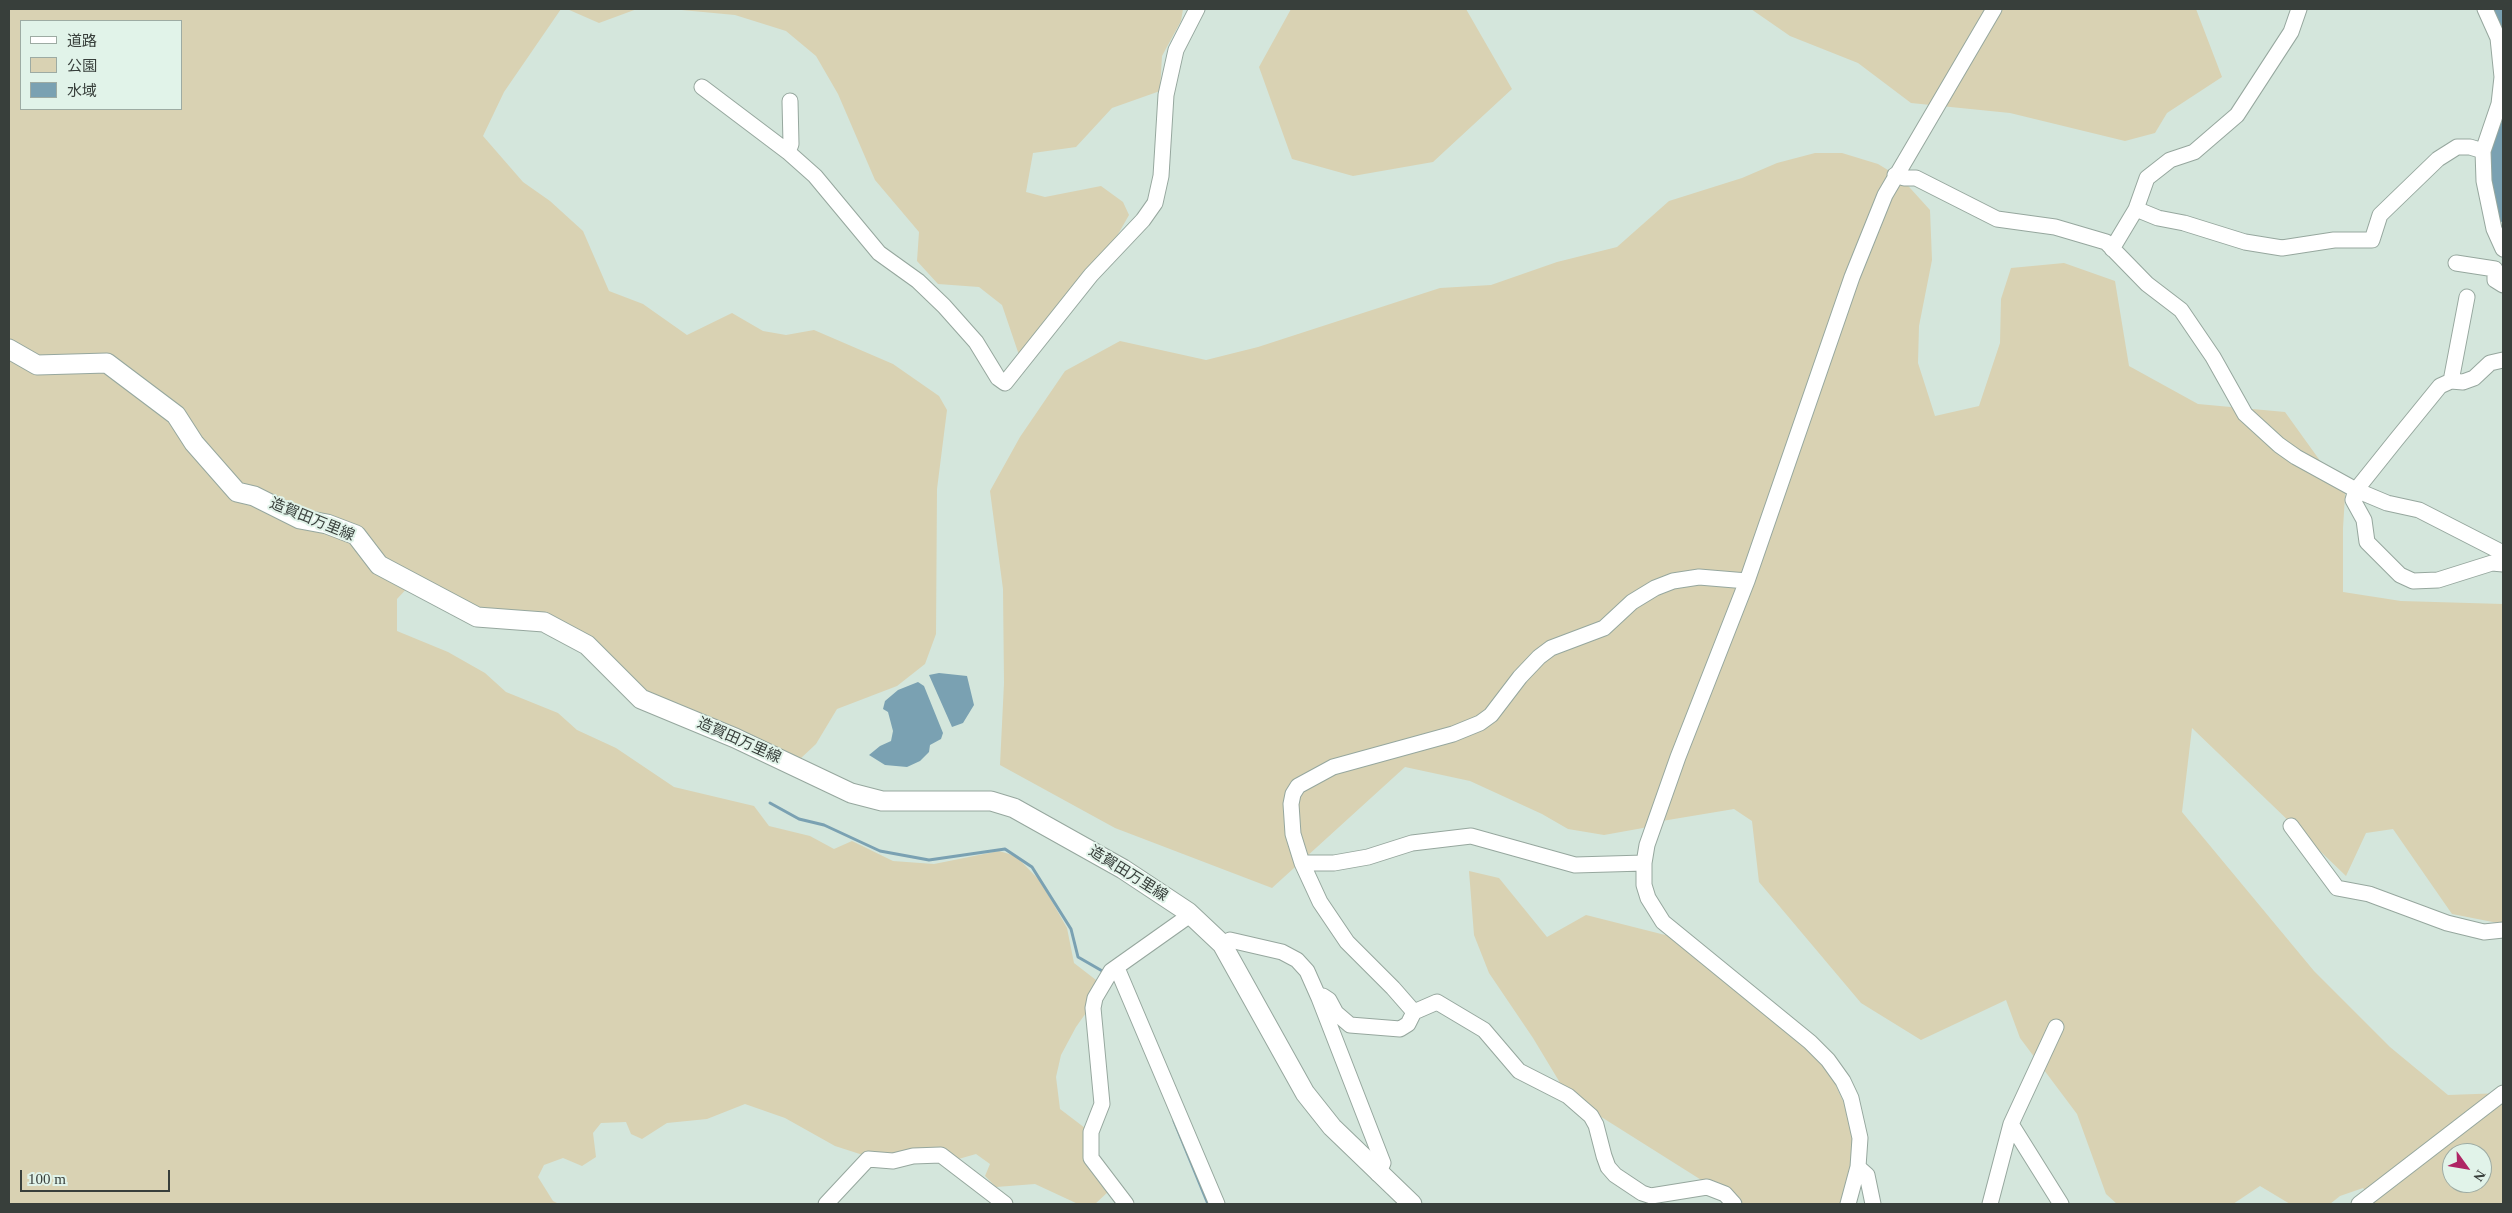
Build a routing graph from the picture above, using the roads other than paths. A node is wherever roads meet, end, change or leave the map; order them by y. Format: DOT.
graph roads {
  1 [pos="1197,9"];
  2 [pos="1994,9"];
  3 [pos="2299,9"];
  4 [pos="2485,9"];
  5 [pos="702,87"];
  6 [pos="790,101"];
  7 [pos="2483,151"];
  8 [pos="788,152"];
  9 [pos="1895,175"];
  10 [pos="2136,210"];
  11 [pos="2112,249"];
  12 [pos="2503,250"];
  13 [pos="2456,263"];
  14 [pos="2503,285"];
  15 [pos="2467,297"];
  16 [pos="9,349"];
  17 [pos="2503,360"];
  18 [pos="2451,381"];
  19 [pos="2356,490"];
  20 [pos="2503,553"];
  21 [pos="2503,564"];
  22 [pos="1747,581"];
  23 [pos="2291,826"];
  24 [pos="1302,863"];
  25 [pos="1644,863"];
  26 [pos="1188,912"];
  27 [pos="2503,930"];
  28 [pos="1222,944"];
  29 [pos="1117,968"];
  30 [pos="1319,998"];
  31 [pos="1414,1012"];
  32 [pos="2056,1027"];
  33 [pos="2503,1093"];
  34 [pos="2011,1124"];
  35 [pos="1858,1168"];
  36 [pos="1378,1174"];
  37 [pos="826,1204"];
  38 [pos="1005,1204"];
  39 [pos="1126,1204"];
  40 [pos="1217,1204"];
  41 [pos="1412,1204"];
  42 [pos="1734,1204"];
  43 [pos="1848,1204"];
  44 [pos="1873,1204"];
  45 [pos="1990,1204"];
  46 [pos="2061,1204"];
  47 [pos="2359,1204"];
  1 -- 8 [label="street"];
  2 -- 9 [label="street"];
  3 -- 10 [label="street"];
  4 -- 7 [label="street"];
  5 -- 8 [label="street"];
  6 -- 8 [label="street"];
  7 -- 10 [label="street"];
  7 -- 12 [label="street"];
  9 -- 11 [label="street"];
  9 -- 22 [label="street"];
  10 -- 11 [label="street"];
  11 -- 19 [label="street"];
  13 -- 14 [label="street"];
  15 -- 18 [label="street"];
  16 -- 26 [label="main road, 造賀田万里線"];
  17 -- 18 [label="street"];
  18 -- 19 [label="street"];
  19 -- 20 [label="street"];
  19 -- 21 [label="street"];
  22 -- 24 [label="street"];
  22 -- 25 [label="street"];
  23 -- 27 [label="street"];
  24 -- 25 [label="street"];
  24 -- 31 [label="street"];
  25 -- 35 [label="street"];
  26 -- 28 [label="main road, 造賀田万里線"];
  26 -- 29 [label="street"];
  28 -- 30 [label="street"];
  28 -- 36 [label="main road, 造賀田万里線"];
  29 -- 39 [label="street"];
  29 -- 40 [label="street"];
  30 -- 31 [label="street"];
  30 -- 36 [label="street"];
  31 -- 42 [label="street"];
  32 -- 34 [label="street"];
  33 -- 47 [label="street"];
  34 -- 45 [label="street"];
  34 -- 46 [label="street"];
  35 -- 43 [label="street"];
  35 -- 44 [label="street"];
  36 -- 41 [label="main road, 造賀田万里線"];
  37 -- 38 [label="street"];
}
